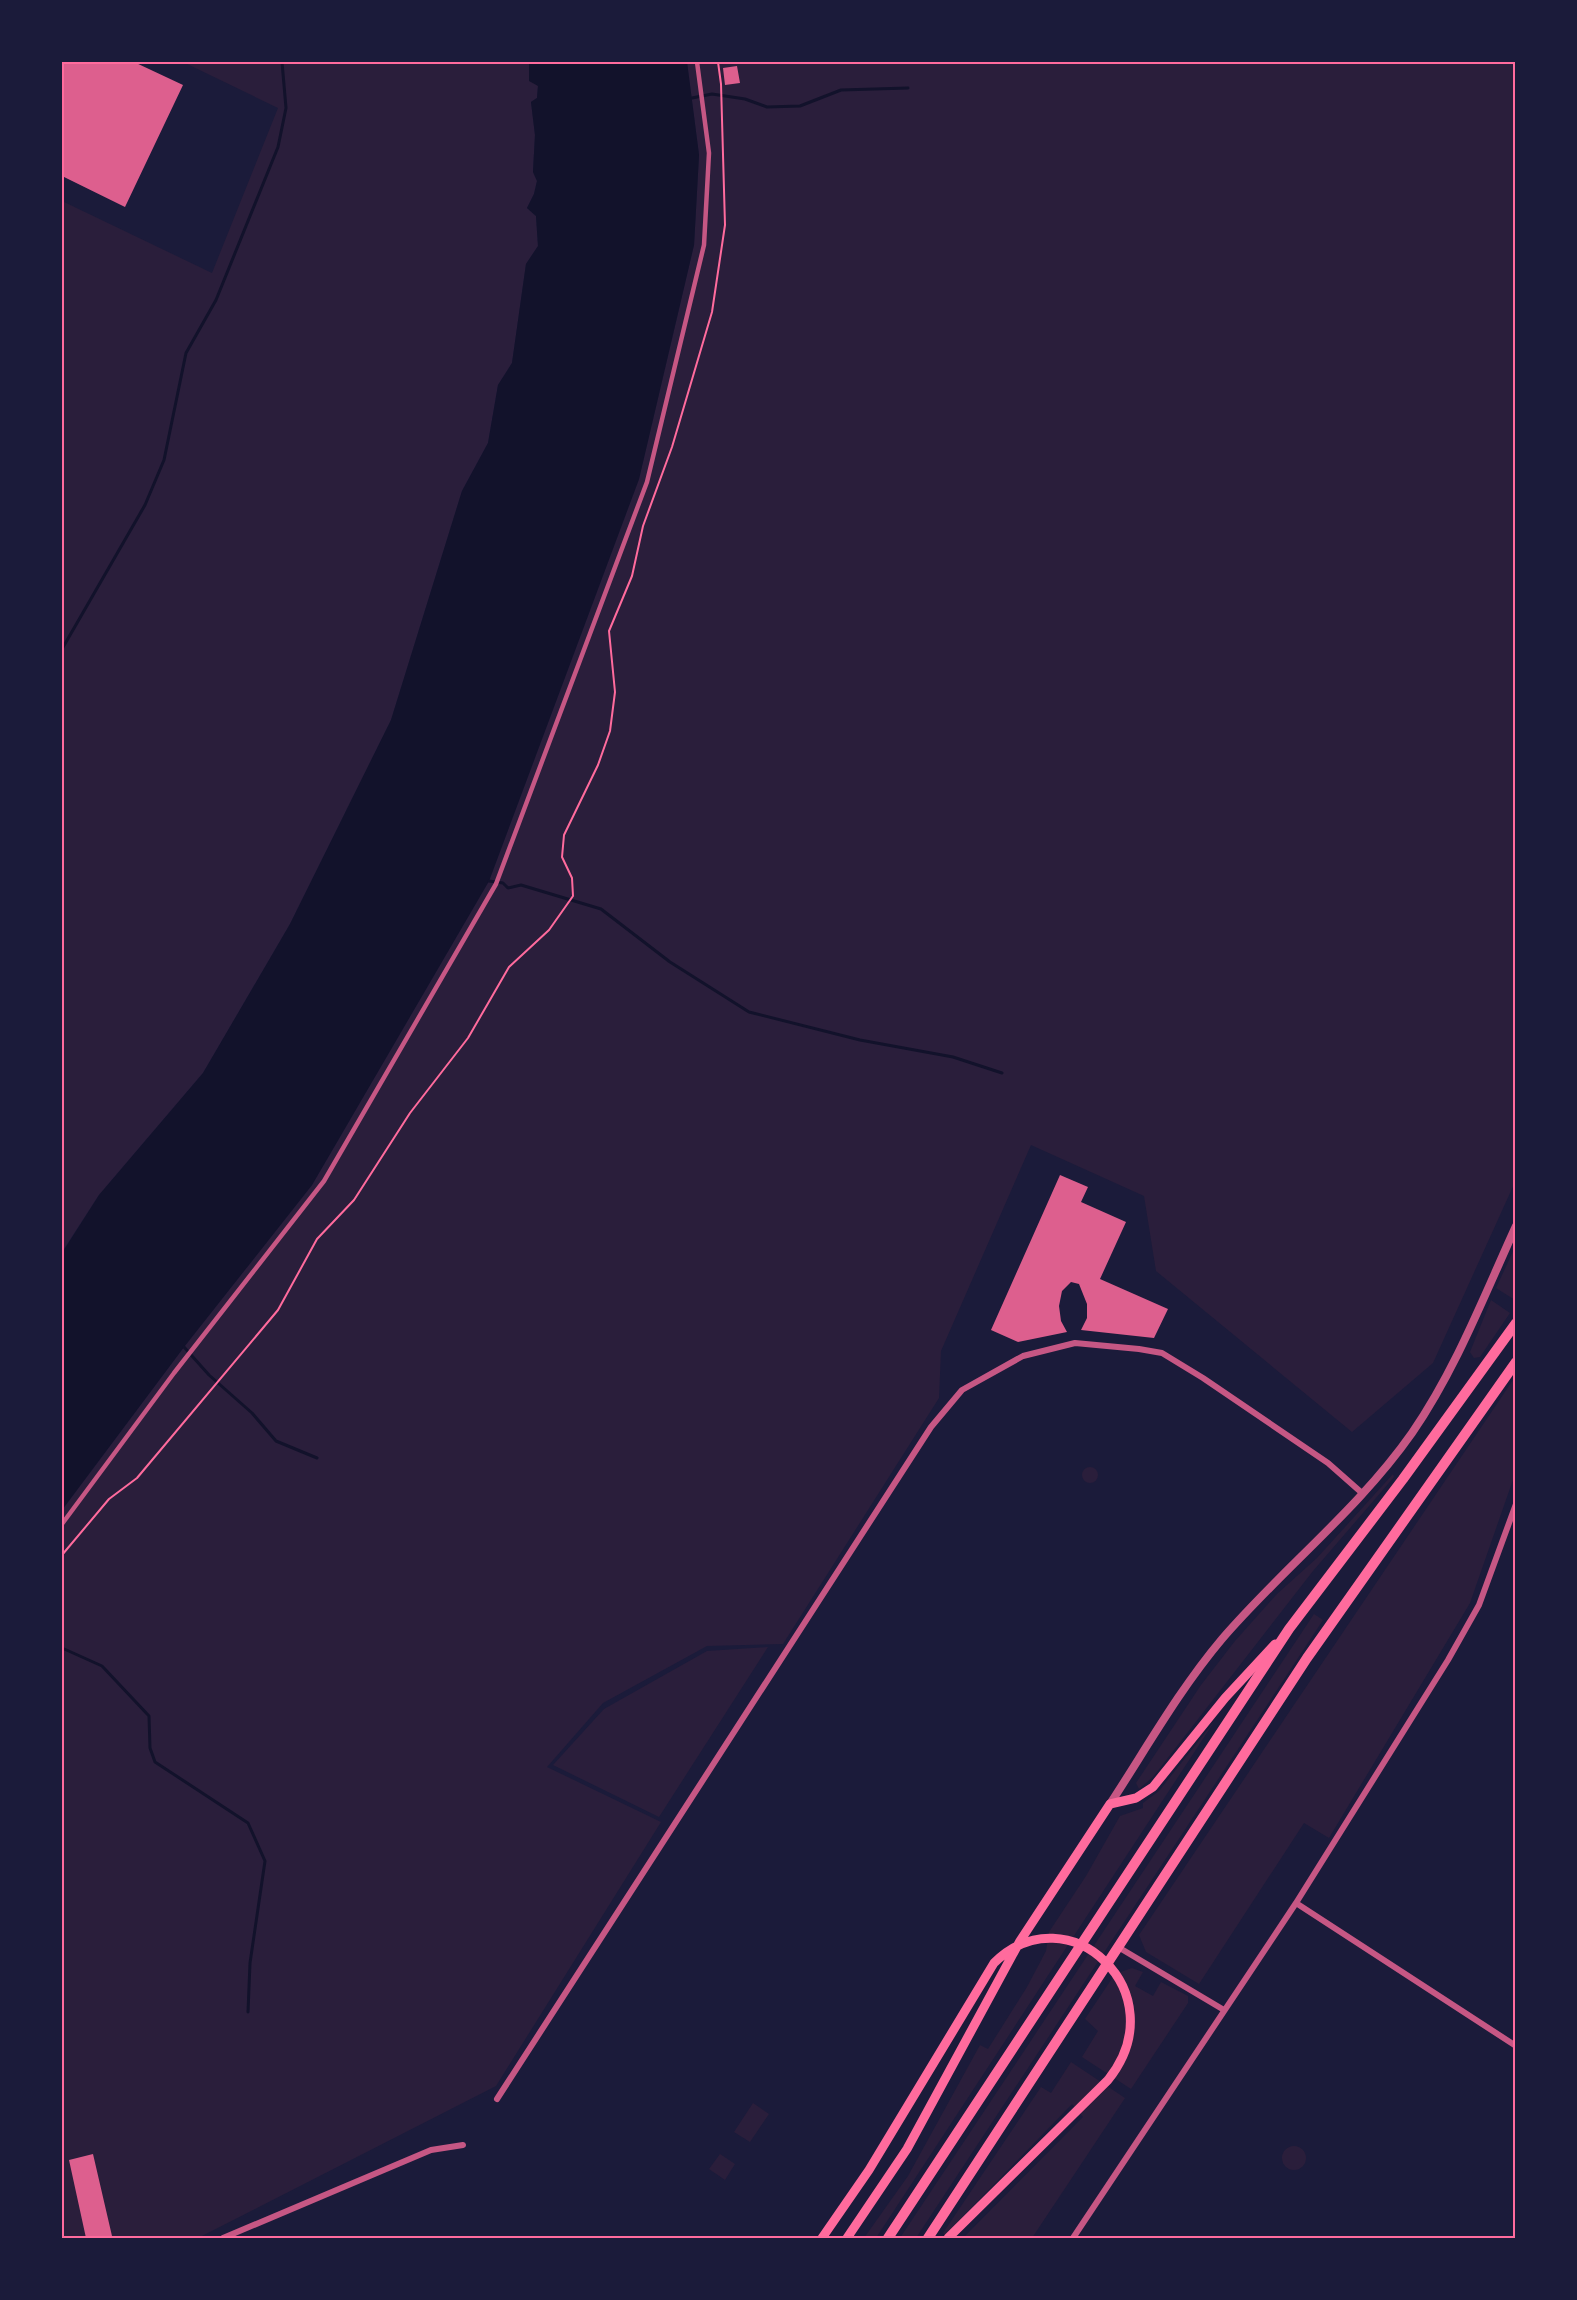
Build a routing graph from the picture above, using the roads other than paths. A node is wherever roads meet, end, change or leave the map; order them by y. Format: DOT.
graph roads {
  1 [pos="697,62"];
  2 [pos="1515,1226"];
  3 [pos="1515,1323"];
  4 [pos="1515,1362"];
  5 [pos="1362,1493"];
  6 [pos="1515,1504"];
  7 [pos="62,1524"];
  8 [pos="1288,1629"];
  9 [pos="1110,1804"];
  10 [pos="1296,1903"];
  11 [pos="1118,1947"];
  12 [pos="1224,2010"];
  13 [pos="1515,2046"];
  14 [pos="497,2099"];
  15 [pos="463,2145"];
  16 [pos="223,2238"];
  17 [pos="822,2238"];
  18 [pos="847,2238"];
  19 [pos="888,2238"];
  20 [pos="928,2238"];
  21 [pos="948,2238"];
  22 [pos="1073,2238"];
  1 -- 7 [label="street"];
  2 -- 5 [label="street"];
  3 -- 8 [label="main road"];
  4 -- 11 [label="main road"];
  5 -- 9 [label="street"];
  5 -- 14 [label="street"];
  6 -- 10 [label="street"];
  8 -- 9 [label="main road"];
  8 -- 19 [label="main road"];
  9 -- 18 [label="main road"];
  10 -- 12 [label="street"];
  10 -- 13 [label="street"];
  11 -- 12 [label="street"];
  11 -- 20 [label="main road"];
  12 -- 22 [label="street"];
  15 -- 16 [label="street"];
  17 -- 21 [label="main road"];
}
